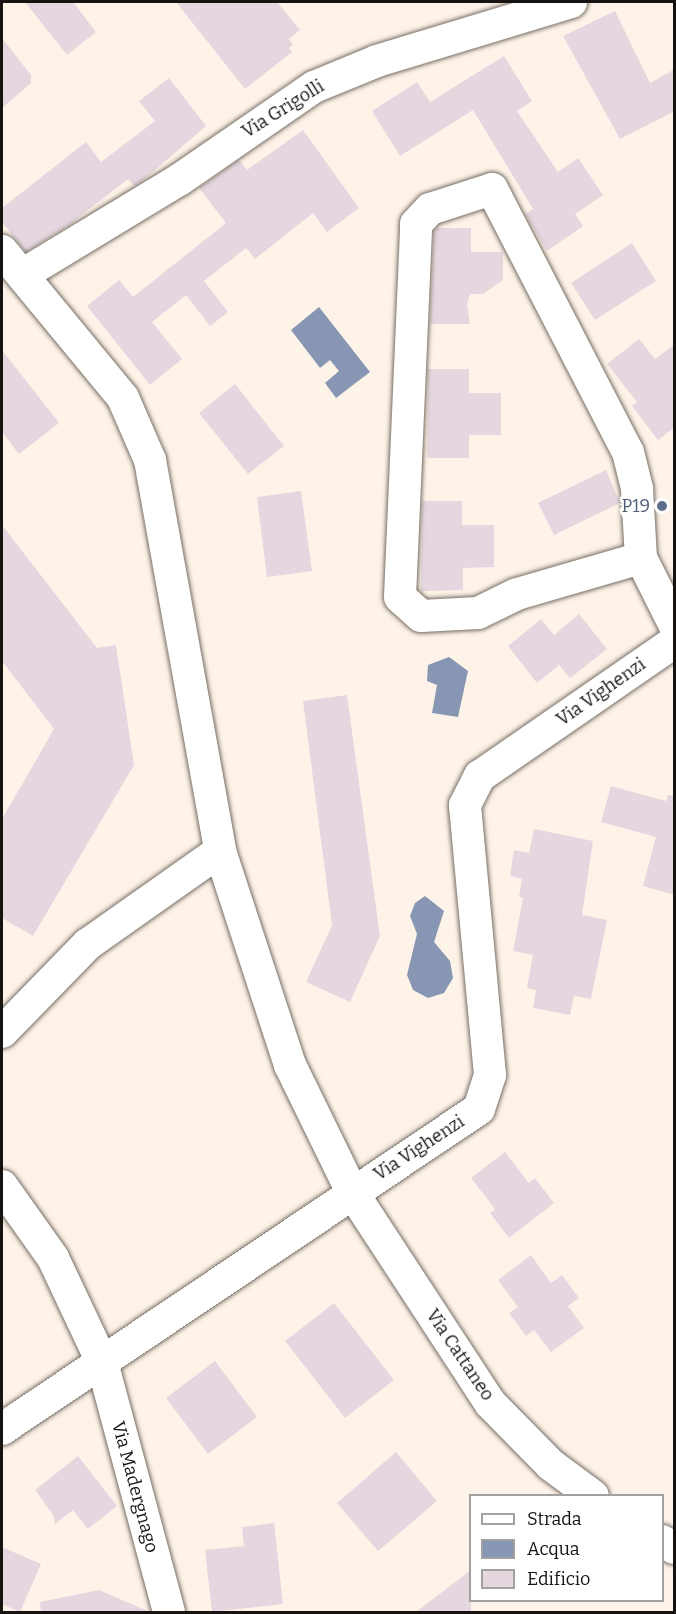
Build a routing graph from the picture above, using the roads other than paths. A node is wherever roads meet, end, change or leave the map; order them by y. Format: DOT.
graph roads {
  1 [pos="571,2"];
  2 [pos="511,9"];
  3 [pos="2,251"];
  4 [pos="22,274"];
  5 [pos="641,558"];
  6 [pos="675,624"];
  7 [pos="675,642"];
  8 [pos="220,851"];
  9 [pos="2,1032"];
  10 [pos="2,1186"];
  11 [pos="352,1192"];
  12 [pos="102,1362"];
  13 [pos="2,1430"];
  14 [pos="590,1494"];
  15 [pos="169,1612"];
  1 -- 2 [label="street, Via Grigolli"];
  2 -- 4 [label="street, Via Grigolli"];
  3 -- 4 [label="street, Via Cattaneo"];
  4 -- 8 [label="street, Via Cattaneo"];
  5 -- 5 [label="street"];
  5 -- 6 [label="street"];
  7 -- 11 [label="street, Via Vighenzi"];
  8 -- 9 [label="street"];
  8 -- 11 [label="street, Via Cattaneo"];
  10 -- 12 [label="street, Via Madergnago"];
  11 -- 12 [label="street, Via Vighenzi"];
  11 -- 14 [label="street, Via Cattaneo"];
  12 -- 13 [label="street, Via Vighenzi"];
  12 -- 15 [label="street, Via Madergnago"];
}
